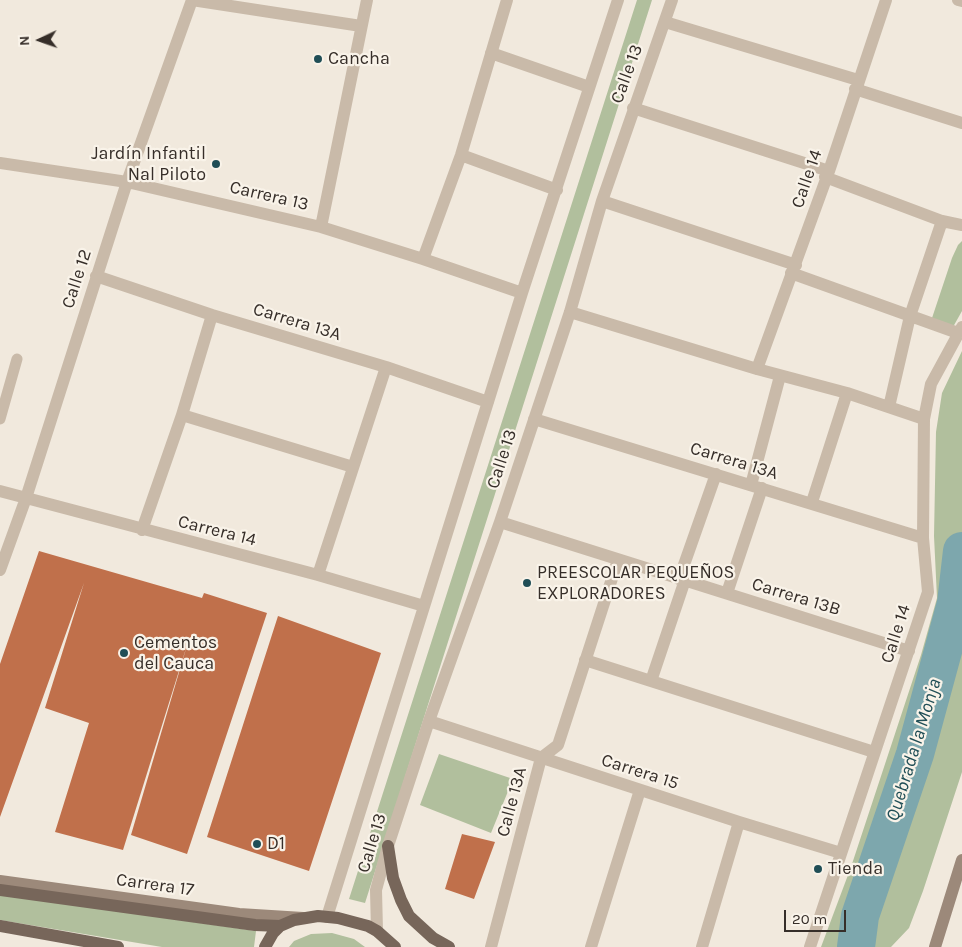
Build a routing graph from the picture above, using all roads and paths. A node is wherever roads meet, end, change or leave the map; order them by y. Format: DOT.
graph roads {
  1 [pos="192,0"];
  2 [pos="367,0"];
  3 [pos="618,0"];
  4 [pos="672,0"];
  5 [pos="886,0"];
  6 [pos="958,0"];
  7 [pos="502,1"];
  8 [pos="962,1"];
  9 [pos="664,22"];
  10 [pos="361,26"];
  11 [pos="491,53"];
  12 [pos="857,85"];
  13 [pos="589,87"];
  14 [pos="633,108"];
  15 [pos="962,123"];
  16 [pos="462,155"];
  17 [pos="0,163"];
  18 [pos="827,174"];
  19 [pos="127,182"];
  20 [pos="557,190"];
  21 [pos="602,201"];
  22 [pos="942,221"];
  23 [pos="962,225"];
  24 [pos="321,227"];
  25 [pos="423,258"];
  26 [pos="794,269"];
  27 [pos="96,276"];
  28 [pos="522,293"];
  29 [pos="570,312"];
  30 [pos="212,315"];
  31 [pos="910,316"];
  32 [pos="960,330"];
  33 [pos="17,359"];
  34 [pos="386,367"];
  35 [pos="757,369"];
  36 [pos="780,376"];
  37 [pos="847,393"];
  38 [pos="488,402"];
  39 [pos="889,407"];
  40 [pos="182,415"];
  41 [pos="0,419"];
  42 [pos="534,419"];
  43 [pos="924,419"];
  44 [pos="353,467"];
  45 [pos="716,474"];
  46 [pos="756,486"];
  47 [pos="0,491"];
  48 [pos="26,498"];
  49 [pos="812,502"];
  50 [pos="500,522"];
  51 [pos="142,530"];
  52 [pos="923,538"];
  53 [pos="4,546"];
  54 [pos="618,560"];
  55 [pos="0,570"];
  56 [pos="318,575"];
  57 [pos="682,580"];
  58 [pos="727,593"];
  59 [pos="424,606"];
  60 [pos="909,651"];
  61 [pos="586,660"];
  62 [pos="651,681"];
  63 [pos="429,722"];
  64 [pos="874,752"];
  65 [pos="541,758"];
  66 [pos="640,790"];
  67 [pos="739,822"];
  68 [pos="388,846"];
  69 [pos="841,853"];
  70 [pos="962,860"];
  71 [pos="0,881"];
  72 [pos="0,890"];
  73 [pos="327,917"];
  74 [pos="306,918"];
  75 [pos="0,926"];
  76 [pos="280,926"];
  77 [pos="377,931"];
  78 [pos="118,947"];
  79 [pos="265,947"];
  80 [pos="397,947"];
  81 [pos="449,947"];
  82 [pos="491,947"];
  83 [pos="591,947"];
  84 [pos="702,947"];
  85 [pos="810,947"];
  86 [pos="936,947"];
  1 -- 10 [label="street"];
  1 -- 19 [label="street, Calle 12"];
  2 -- 10 [label="street"];
  3 -- 13 [label="street, Calle 13"];
  4 -- 9 [label="street, Calle 13"];
  5 -- 12 [label="street, Calle 14"];
  6 -- 8 [label="street"];
  7 -- 11 [label="street"];
  9 -- 12 [label="street"];
  9 -- 14 [label="street, Calle 13"];
  10 -- 24 [label="street"];
  11 -- 13 [label="street"];
  11 -- 16 [label="street"];
  12 -- 15 [label="street"];
  12 -- 18 [label="street, Calle 14"];
  13 -- 20 [label="street, Calle 13"];
  14 -- 18 [label="street"];
  14 -- 21 [label="street, Calle 13"];
  16 -- 20 [label="street"];
  16 -- 25 [label="street"];
  17 -- 19 [label="street, Carrera 13"];
  18 -- 22 [label="street"];
  18 -- 26 [label="street, Calle 14"];
  19 -- 24 [label="street, Carrera 13"];
  19 -- 27 [label="street, Calle 12"];
  20 -- 28 [label="street, Calle 13"];
  21 -- 26 [label="street"];
  21 -- 29 [label="street, Calle 13"];
  22 -- 23 [label="street"];
  22 -- 31 [label="street"];
  24 -- 25 [label="street, Carrera 13"];
  25 -- 28 [label="street, Carrera 13"];
  26 -- 31 [label="street"];
  26 -- 35 [label="street, Calle 14"];
  27 -- 30 [label="street, Carrera 13A"];
  27 -- 48 [label="street, Calle 12"];
  28 -- 38 [label="street, Calle 13"];
  29 -- 35 [label="street"];
  29 -- 42 [label="street, Calle 13"];
  30 -- 34 [label="street, Carrera 13A"];
  30 -- 40 [label="street"];
  31 -- 32 [label="street"];
  31 -- 39 [label="street"];
  32 -- 43 [label="street, Calle 14"];
  33 -- 41 [label="lane"];
  34 -- 38 [label="street, Carrera 13A"];
  34 -- 44 [label="street"];
  35 -- 36 [label="street"];
  36 -- 37 [label="street"];
  36 -- 46 [label="street"];
  37 -- 39 [label="street"];
  37 -- 49 [label="street"];
  38 -- 59 [label="street, Calle 13"];
  39 -- 43 [label="street"];
  40 -- 44 [label="street"];
  40 -- 51 [label="street"];
  42 -- 45 [label="street, Carrera 13A"];
  42 -- 50 [label="street, Calle 13"];
  43 -- 52 [label="street, Calle 14"];
  44 -- 56 [label="street"];
  45 -- 46 [label="street, Carrera 13A"];
  45 -- 57 [label="street"];
  46 -- 49 [label="street, Carrera 13A"];
  46 -- 58 [label="street"];
  47 -- 48 [label="street, Carrera 14"];
  48 -- 51 [label="street, Carrera 14"];
  48 -- 53 [label="street, Calle 12"];
  49 -- 52 [label="street, Carrera 13A"];
  50 -- 54 [label="street, Carrera 13B"];
  50 -- 63 [label="street, Calle 13"];
  51 -- 56 [label="street, Carrera 14"];
  52 -- 60 [label="street, Calle 14"];
  53 -- 55 [label="street, Calle 12"];
  54 -- 57 [label="street, Carrera 13B"];
  54 -- 61 [label="street, Calle 13A"];
  56 -- 59 [label="street, Carrera 14"];
  57 -- 58 [label="street, Carrera 13B"];
  57 -- 62 [label="street"];
  58 -- 60 [label="street, Carrera 13B"];
  59 -- 73 [label="street, Calle 13"];
  60 -- 64 [label="street, Calle 14"];
  61 -- 62 [label="street"];
  61 -- 65 [label="street, Calle 13A"];
  62 -- 64 [label="street"];
  63 -- 65 [label="street, Carrera 15"];
  63 -- 68 [label="street, Calle 13"];
  64 -- 69 [label="street, Calle 14"];
  65 -- 66 [label="street, Carrera 15"];
  65 -- 82 [label="street, Calle 13A"];
  66 -- 67 [label="street, Carrera 15"];
  66 -- 83 [label="street"];
  67 -- 69 [label="street, Carrera 15"];
  67 -- 84 [label="street"];
  68 -- 77 [label="street, Calle 13"];
  68 -- 81 [label="main road"];
  69 -- 85 [label="street, Calle 14"];
  70 -- 86 [label="main road"];
  71 -- 74 [label="main road, Carrera 17"];
  72 -- 76 [label="main road, Carrera 17"];
  73 -- 74 [label="main road"];
  73 -- 77 [label="main road"];
  74 -- 76 [label="main road"];
  75 -- 78 [label="main road"];
  76 -- 79 [label="main road"];
  77 -- 80 [label="main road"];
}
